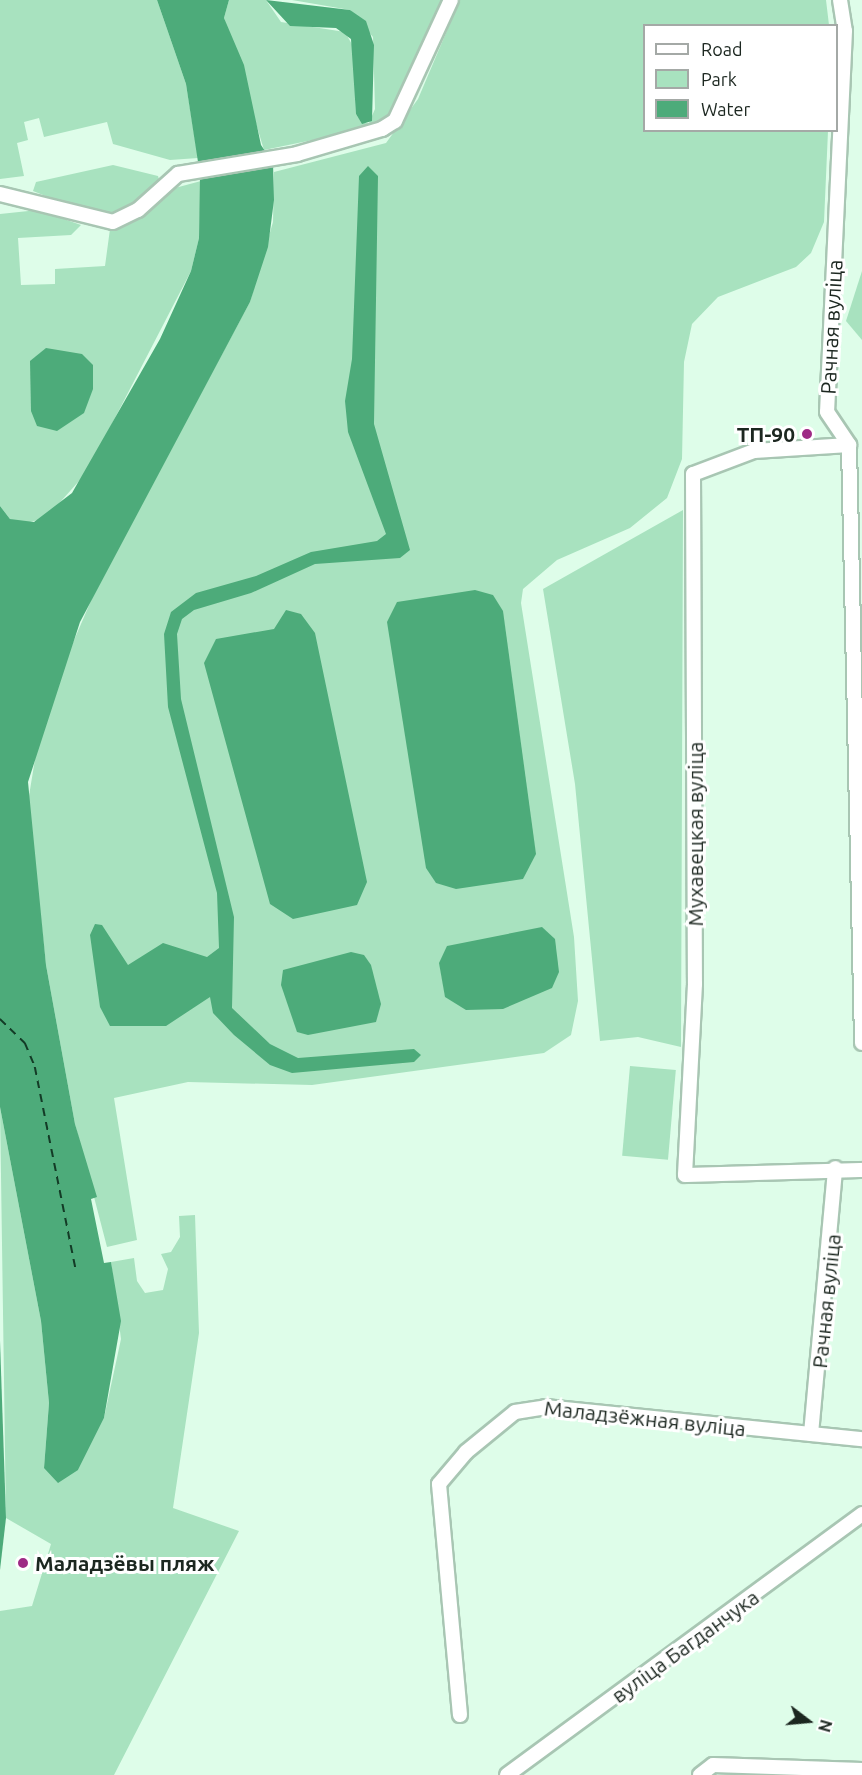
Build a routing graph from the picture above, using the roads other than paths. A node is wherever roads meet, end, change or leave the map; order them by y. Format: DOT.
graph roads {
  1 [pos="451,0"];
  2 [pos="840,0"];
  3 [pos="0,194"];
  4 [pos="849,445"];
  5 [pos="862,1043"];
  6 [pos="835,1168"];
  7 [pos="862,1170"];
  8 [pos="812,1434"];
  9 [pos="862,1439"];
  10 [pos="862,1514"];
  11 [pos="460,1715"];
  12 [pos="862,1770"];
  13 [pos="507,1775"];
  14 [pos="700,1775"];
  1 -- 3 [label="street"];
  2 -- 4 [label="street, Рачная вуліца"];
  4 -- 5 [label="street"];
  4 -- 6 [label="street, Мухавецкая вуліца"];
  6 -- 7 [label="street, Мухавецкая вуліца"];
  6 -- 8 [label="street, Рачная вуліца"];
  8 -- 9 [label="street, Маладзёжная вуліца"];
  8 -- 11 [label="street, Маладзёжная вуліца"];
  10 -- 13 [label="street, вуліца Багданчука"];
  12 -- 14 [label="street"];
}
